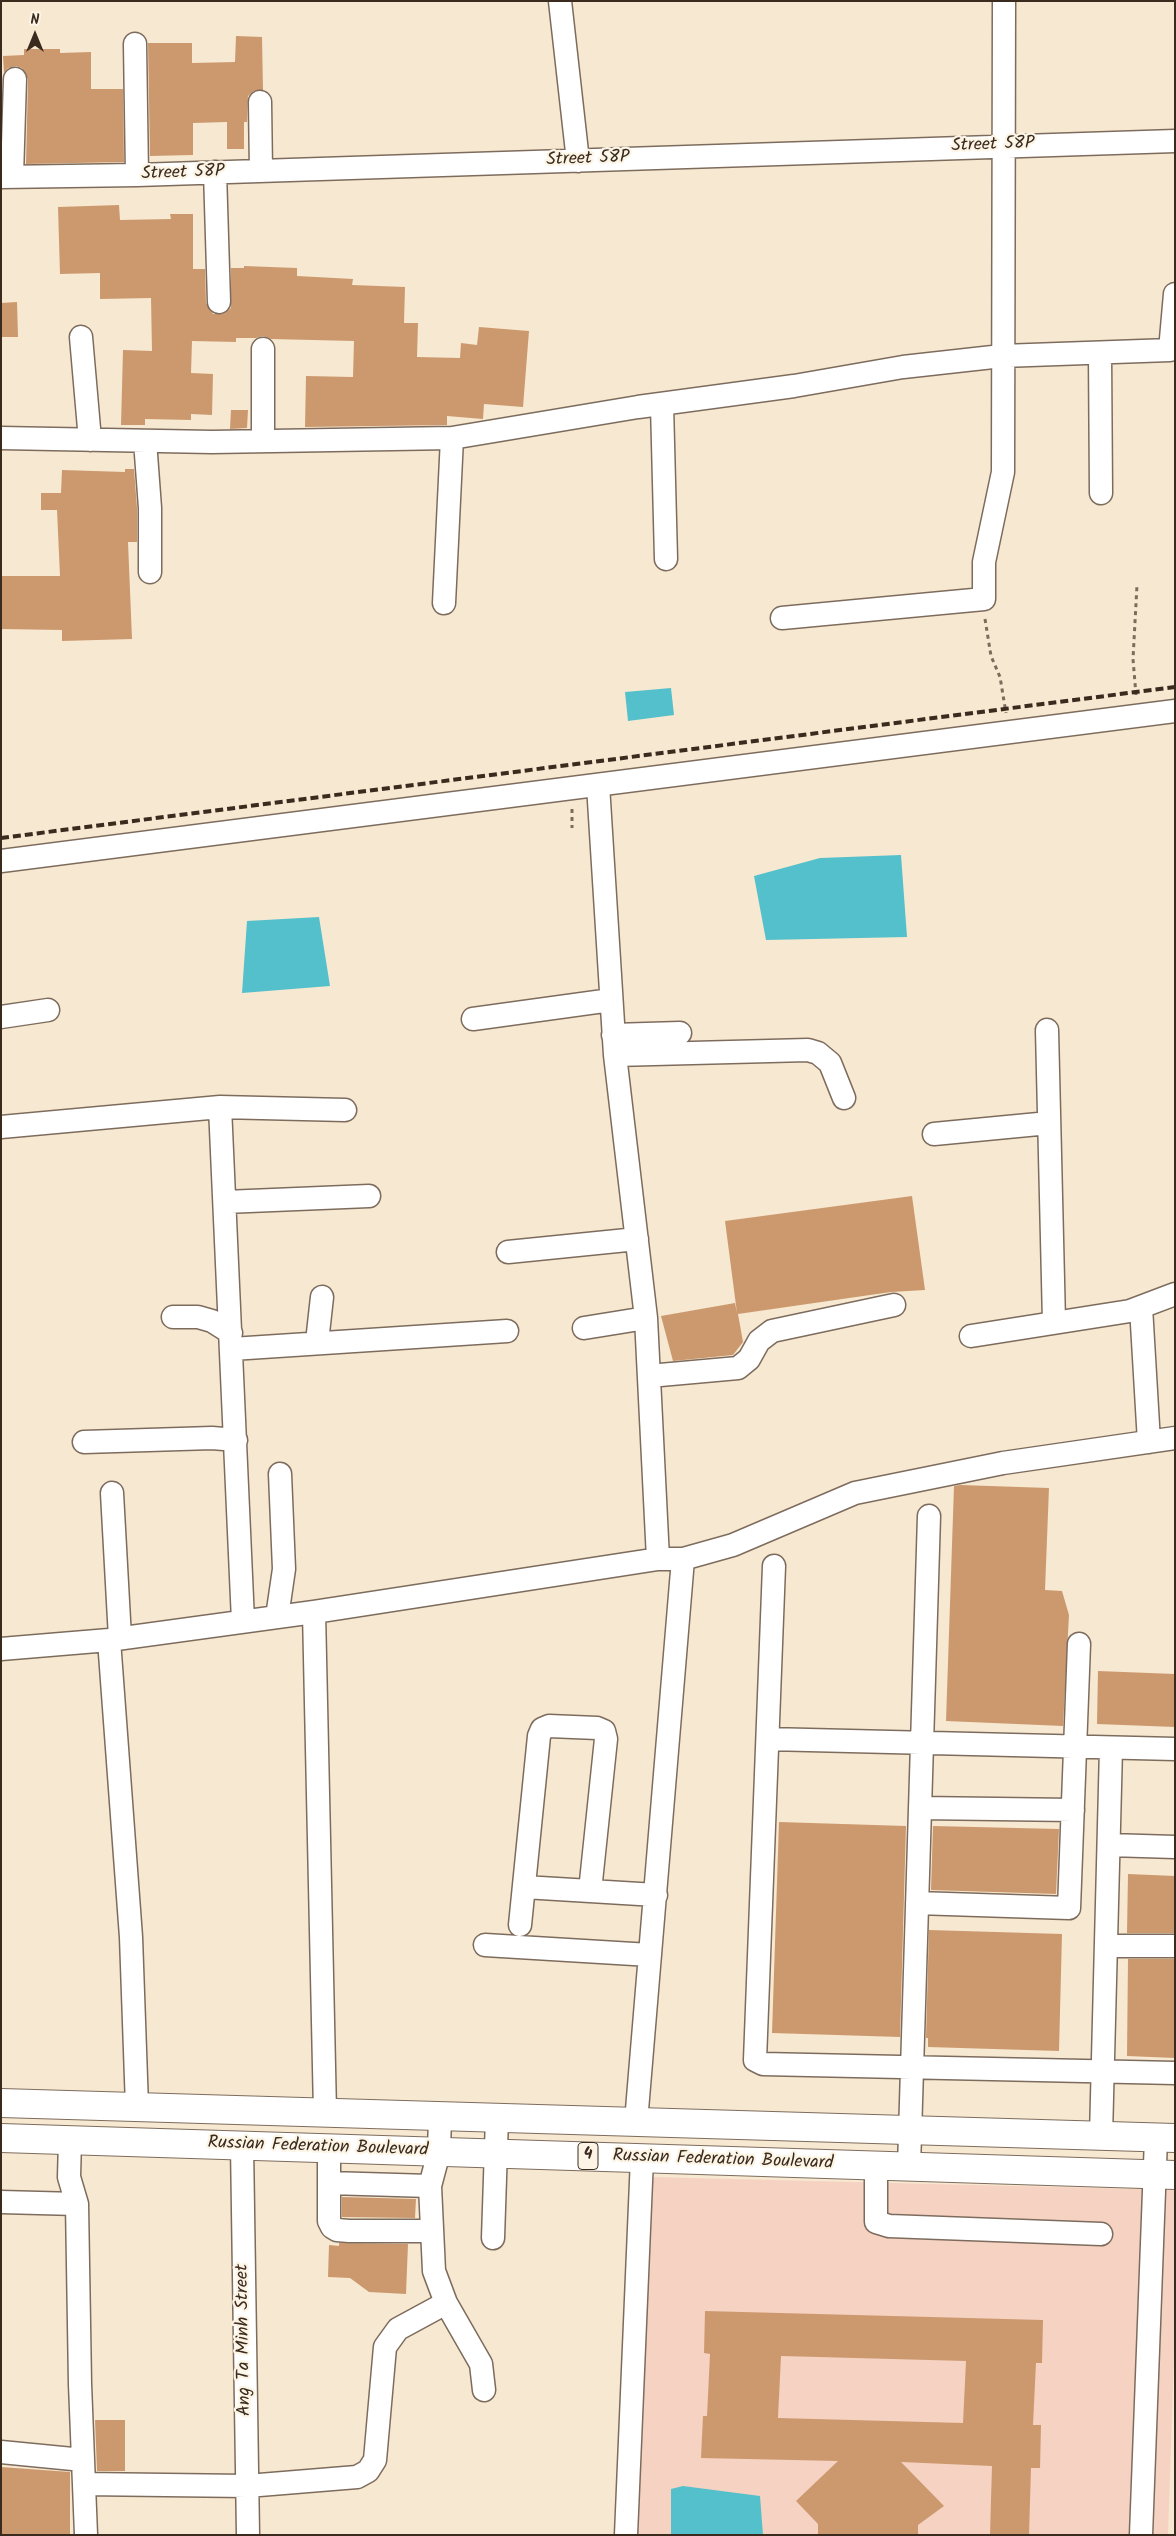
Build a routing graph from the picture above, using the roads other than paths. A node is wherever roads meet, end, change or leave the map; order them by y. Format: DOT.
graph roads {
  1 [pos="560,1"];
  2 [pos="1004,1"];
  3 [pos="135,44"];
  4 [pos="15,79"];
  5 [pos="260,102"];
  6 [pos="1175,141"];
  7 [pos="1004,146"];
  8 [pos="578,161"];
  9 [pos="261,171"];
  10 [pos="215,172"];
  11 [pos="137,175"];
  12 [pos="7,176"];
  13 [pos="1175,294"];
  14 [pos="219,302"];
  15 [pos="81,337"];
  16 [pos="263,349"];
  17 [pos="1172,350"];
  18 [pos="1100,354"];
  19 [pos="1002,356"];
  20 [pos="662,405"];
  21 [pos="1,438"];
  22 [pos="452,438"];
  23 [pos="90,440"];
  24 [pos="145,441"];
  25 [pos="263,441"];
  26 [pos="1101,493"];
  27 [pos="666,559"];
  28 [pos="150,572"];
  29 [pos="444,603"];
  30 [pos="782,618"];
  31 [pos="1175,711"];
  32 [pos="598,785"];
  33 [pos="1,862"];
  34 [pos="611,1000"];
  35 [pos="48,1010"];
  36 [pos="1,1017"];
  37 [pos="474,1018"];
  38 [pos="1047,1030"];
  39 [pos="680,1033"];
  40 [pos="614,1045"];
  41 [pos="844,1098"];
  42 [pos="220,1107"];
  43 [pos="345,1110"];
  44 [pos="1049,1123"];
  45 [pos="1,1127"];
  46 [pos="934,1134"];
  47 [pos="369,1196"];
  48 [pos="225,1202"];
  49 [pos="637,1239"];
  50 [pos="508,1252"];
  51 [pos="1175,1294"];
  52 [pos="322,1297"];
  53 [pos="894,1305"];
  54 [pos="1141,1306"];
  55 [pos="173,1316"];
  56 [pos="646,1318"];
  57 [pos="1054,1322"];
  58 [pos="584,1328"];
  59 [pos="507,1331"];
  60 [pos="970,1336"];
  61 [pos="231,1341"];
  62 [pos="317,1342"];
  63 [pos="649,1376"];
  64 [pos="1175,1438"];
  65 [pos="236,1440"];
  66 [pos="84,1442"];
  67 [pos="1149,1442"];
  68 [pos="280,1474"];
  69 [pos="112,1493"];
  70 [pos="929,1516"];
  71 [pos="658,1559"];
  72 [pos="684,1559"];
  73 [pos="774,1566"];
  74 [pos="314,1612"];
  75 [pos="277,1617"];
  76 [pos="243,1621"];
  77 [pos="115,1639"];
  78 [pos="1079,1644"];
  79 [pos="1,1649"];
  80 [pos="768,1739"];
  81 [pos="922,1743"];
  82 [pos="1075,1747"];
  83 [pos="1111,1748"];
  84 [pos="1175,1749"];
  85 [pos="920,1808"];
  86 [pos="1073,1810"];
  87 [pos="1109,1844"];
  88 [pos="1175,1847"];
  89 [pos="524,1887"];
  90 [pos="590,1890"];
  91 [pos="656,1895"];
  92 [pos="917,1903"];
  93 [pos="520,1925"];
  94 [pos="485,1946"];
  95 [pos="1106,1946"];
  96 [pos="1175,1946"];
  97 [pos="650,1955"];
  98 [pos="912,2067"];
  99 [pos="1102,2071"];
  100 [pos="1175,2073"];
  101 [pos="1,2102"];
  102 [pos="137,2107"];
  103 [pos="325,2112"];
  104 [pos="440,2116"];
  105 [pos="497,2118"];
  106 [pos="636,2122"];
  107 [pos="910,2130"];
  108 [pos="1101,2136"];
  109 [pos="1,2138"];
  110 [pos="1165,2138"];
  111 [pos="70,2140"];
  112 [pos="242,2145"];
  113 [pos="329,2148"];
  114 [pos="439,2152"];
  115 [pos="496,2153"];
  116 [pos="642,2158"];
  117 [pos="876,2166"];
  118 [pos="908,2167"];
  119 [pos="1165,2174"];
  120 [pos="329,2183"];
  121 [pos="430,2186"];
  122 [pos="1,2202"];
  123 [pos="77,2204"];
  124 [pos="430,2231"];
  125 [pos="1101,2234"];
  126 [pos="493,2238"];
  127 [pos="446,2303"];
  128 [pos="484,2390"];
  129 [pos="1,2452"];
  130 [pos="83,2460"];
  131 [pos="84,2484"];
  132 [pos="248,2486"];
  133 [pos="86,2535"];
  134 [pos="248,2535"];
  135 [pos="626,2535"];
  136 [pos="1140,2535"];
  1 -- 8 [label="street"];
  2 -- 7 [label="street"];
  3 -- 11 [label="street"];
  4 -- 12 [label="street"];
  5 -- 9 [label="street"];
  6 -- 7 [label="street, Street 58P"];
  7 -- 8 [label="street, Street 58P"];
  7 -- 19 [label="street"];
  8 -- 9 [label="street, Street 58P"];
  9 -- 10 [label="street, Street 58P"];
  10 -- 11 [label="street, Street 58P"];
  10 -- 14 [label="street"];
  11 -- 12 [label="street, Street 58P"];
  13 -- 17 [label="street"];
  15 -- 23 [label="street"];
  16 -- 25 [label="street"];
  17 -- 18 [label="street"];
  18 -- 19 [label="street"];
  18 -- 26 [label="street"];
  19 -- 20 [label="street"];
  19 -- 30 [label="street"];
  20 -- 22 [label="street"];
  20 -- 27 [label="street"];
  21 -- 23 [label="street"];
  22 -- 25 [label="street"];
  22 -- 29 [label="street"];
  23 -- 24 [label="street"];
  24 -- 25 [label="street"];
  24 -- 28 [label="street"];
  31 -- 32 [label="street"];
  32 -- 33 [label="street"];
  32 -- 34 [label="street"];
  34 -- 37 [label="street"];
  34 -- 40 [label="street"];
  35 -- 36 [label="street"];
  38 -- 44 [label="street"];
  39 -- 40 [label="street"];
  40 -- 41 [label="street"];
  40 -- 49 [label="street"];
  42 -- 43 [label="street"];
  42 -- 45 [label="street"];
  42 -- 48 [label="street"];
  44 -- 46 [label="street"];
  44 -- 57 [label="street"];
  47 -- 48 [label="street"];
  48 -- 61 [label="street"];
  49 -- 50 [label="street"];
  49 -- 56 [label="street"];
  51 -- 54 [label="street"];
  52 -- 62 [label="street"];
  53 -- 63 [label="street"];
  54 -- 57 [label="street"];
  54 -- 67 [label="street"];
  55 -- 61 [label="street"];
  56 -- 58 [label="street"];
  56 -- 63 [label="street"];
  57 -- 60 [label="street"];
  59 -- 62 [label="street"];
  61 -- 62 [label="street"];
  61 -- 65 [label="street"];
  63 -- 71 [label="street"];
  64 -- 67 [label="street"];
  65 -- 66 [label="street"];
  65 -- 76 [label="street"];
  67 -- 72 [label="street"];
  68 -- 75 [label="street"];
  69 -- 77 [label="street"];
  70 -- 81 [label="street"];
  71 -- 72 [label="street"];
  71 -- 74 [label="street"];
  72 -- 91 [label="street"];
  73 -- 80 [label="street"];
  74 -- 75 [label="street"];
  74 -- 103 [label="street"];
  75 -- 76 [label="street"];
  76 -- 77 [label="street"];
  77 -- 79 [label="street"];
  77 -- 102 [label="street"];
  78 -- 82 [label="street"];
  80 -- 81 [label="street"];
  80 -- 98 [label="street"];
  81 -- 82 [label="street"];
  81 -- 85 [label="street"];
  82 -- 83 [label="street"];
  82 -- 86 [label="street"];
  83 -- 84 [label="street"];
  83 -- 87 [label="street"];
  85 -- 86 [label="street"];
  85 -- 92 [label="street"];
  86 -- 92 [label="street"];
  87 -- 88 [label="street"];
  87 -- 95 [label="street"];
  89 -- 90 [label="street"];
  89 -- 90 [label="street"];
  89 -- 93 [label="street"];
  90 -- 91 [label="street"];
  91 -- 97 [label="street"];
  92 -- 98 [label="street"];
  94 -- 97 [label="street"];
  95 -- 96 [label="street"];
  95 -- 99 [label="street"];
  97 -- 106 [label="street"];
  98 -- 99 [label="street"];
  98 -- 107 [label="street"];
  99 -- 100 [label="street"];
  99 -- 108 [label="street"];
  101 -- 102 [label="highway, Russian Federation Boulevard / 4"];
  102 -- 103 [label="highway, Russian Federation Boulevard / 4"];
  103 -- 104 [label="highway, Russian Federation Boulevard / 4"];
  104 -- 105 [label="highway, Russian Federation Boulevard / 4"];
  104 -- 114 [label="street"];
  105 -- 106 [label="highway, Russian Federation Boulevard / 4"];
  105 -- 115 [label="street"];
  106 -- 107 [label="highway, Russian Federation Boulevard / 4"];
  107 -- 108 [label="highway, Russian Federation Boulevard / 4"];
  107 -- 118 [label="street"];
  108 -- 110 [label="highway, Russian Federation Boulevard / 4"];
  109 -- 111 [label="highway, Russian Federation Boulevard / 4"];
  110 -- 119 [label="street"];
  111 -- 112 [label="highway, Russian Federation Boulevard / 4"];
  111 -- 123 [label="street"];
  112 -- 113 [label="highway, Russian Federation Boulevard / 4"];
  112 -- 132 [label="street, Ang Ta Minh Street"];
  113 -- 114 [label="highway, Russian Federation Boulevard / 4"];
  113 -- 120 [label="street"];
  114 -- 115 [label="highway, Russian Federation Boulevard / 4"];
  114 -- 121 [label="street"];
  115 -- 116 [label="highway, Russian Federation Boulevard / 4"];
  115 -- 126 [label="street"];
  116 -- 117 [label="highway, Russian Federation Boulevard / 4"];
  116 -- 135 [label="street"];
  117 -- 118 [label="highway, Russian Federation Boulevard / 4"];
  117 -- 125 [label="street"];
  118 -- 119 [label="highway, Russian Federation Boulevard / 4"];
  119 -- 136 [label="street"];
  120 -- 121 [label="street"];
  120 -- 124 [label="street"];
  121 -- 124 [label="street"];
  122 -- 123 [label="street"];
  123 -- 130 [label="street"];
  124 -- 127 [label="street"];
  127 -- 128 [label="street"];
  127 -- 132 [label="street"];
  129 -- 130 [label="street"];
  130 -- 131 [label="street"];
  131 -- 132 [label="street"];
  131 -- 133 [label="street"];
  132 -- 134 [label="street, Ang Ta Minh Street"];
}
